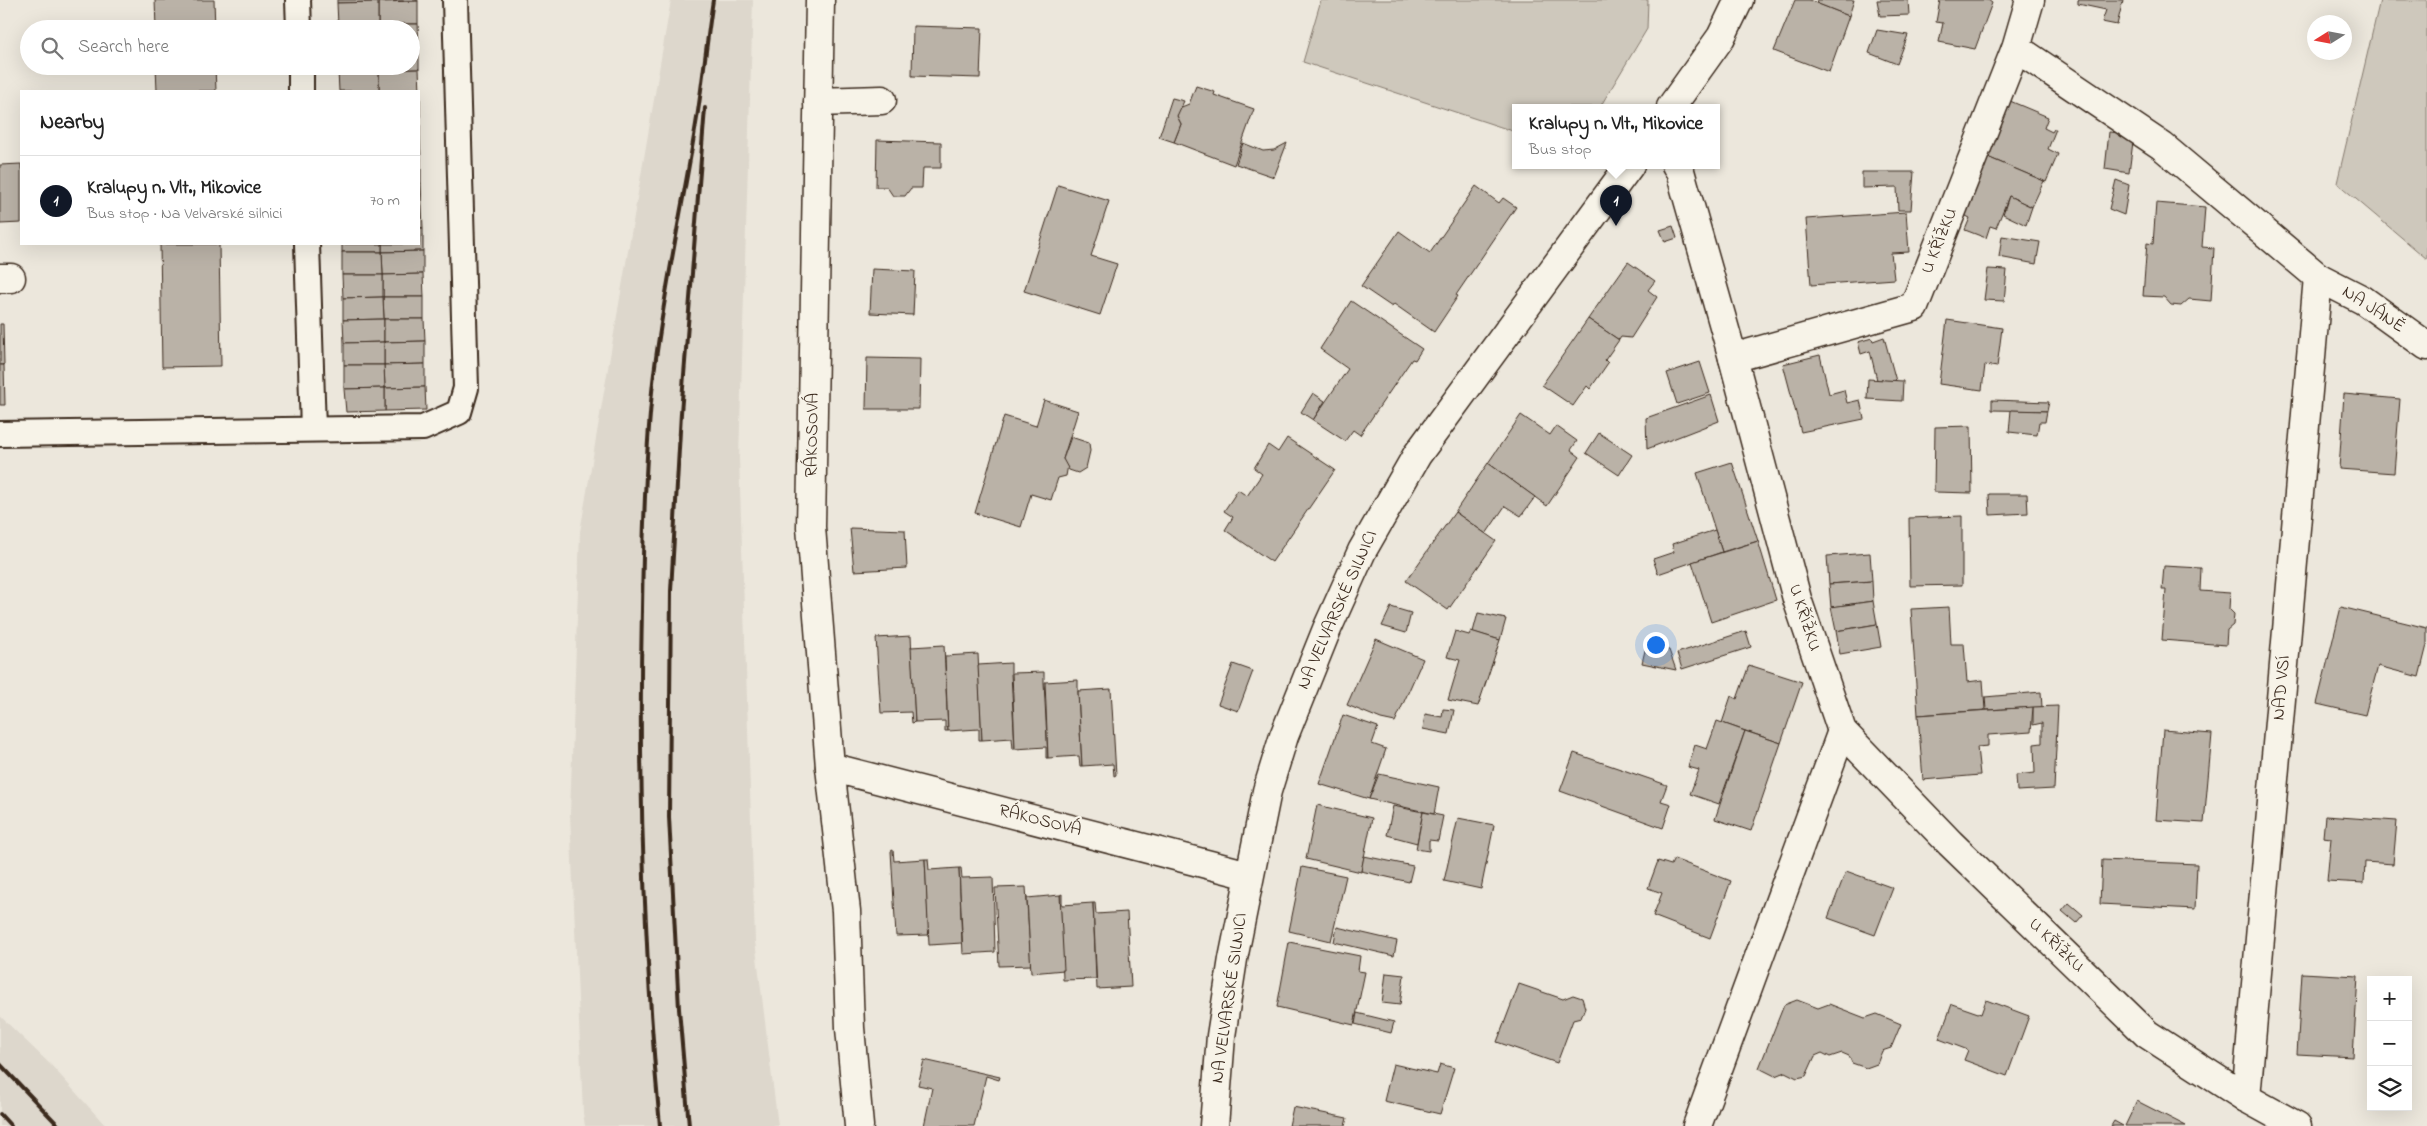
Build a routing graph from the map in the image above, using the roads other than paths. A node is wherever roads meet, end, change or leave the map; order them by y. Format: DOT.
graph roads {
  1 [pos="298,0"];
  2 [pos="455,0"];
  3 [pos="820,0"];
  4 [pos="1739,0"];
  5 [pos="2030,0"];
  6 [pos="299,20"];
  7 [pos="2016,48"];
  8 [pos="301,75"];
  9 [pos="302,90"];
  10 [pos="882,100"];
  11 [pos="818,102"];
  12 [pos="1673,104"];
  13 [pos="1627,169"];
  14 [pos="1679,169"];
  15 [pos="307,245"];
  16 [pos="2318,278"];
  17 [pos="2427,346"];
  18 [pos="1733,358"];
  19 [pos="313,429"];
  20 [pos="0,434"];
  21 [pos="1842,731"];
  22 [pos="830,767"];
  23 [pos="1249,876"];
  24 [pos="2246,1098"];
  25 [pos="859,1126"];
  26 [pos="1214,1126"];
  27 [pos="1697,1126"];
  28 [pos="2297,1126"];
  1 -- 6 [label="lane"];
  2 -- 19 [label="lane"];
  3 -- 11 [label="street, RÁKOSOVÁ"];
  4 -- 12 [label="street"];
  5 -- 7 [label="street, U KŘÍŽKU"];
  7 -- 16 [label="street, NA JÁNĚ"];
  7 -- 18 [label="street, U KŘÍŽKU"];
  8 -- 9 [label="lane"];
  10 -- 11 [label="street"];
  11 -- 22 [label="street, RÁKOSOVÁ"];
  13 -- 23 [label="street, NA VELVARSKÉ SILNICI"];
  14 -- 18 [label="street, U KŘÍŽKU"];
  15 -- 19 [label="lane"];
  16 -- 17 [label="street, NA JÁNĚ"];
  16 -- 24 [label="street, NAD VSÍ"];
  18 -- 21 [label="street, U KŘÍŽKU"];
  19 -- 20 [label="lane"];
  21 -- 24 [label="street, U KŘÍŽKU"];
  21 -- 27 [label="street"];
  22 -- 23 [label="street, RÁKOSOVÁ"];
  22 -- 25 [label="street, RÁKOSOVÁ"];
  23 -- 26 [label="street, NA VELVARSKÉ SILNICI"];
  24 -- 28 [label="street, U KŘÍŽKU"];
}
